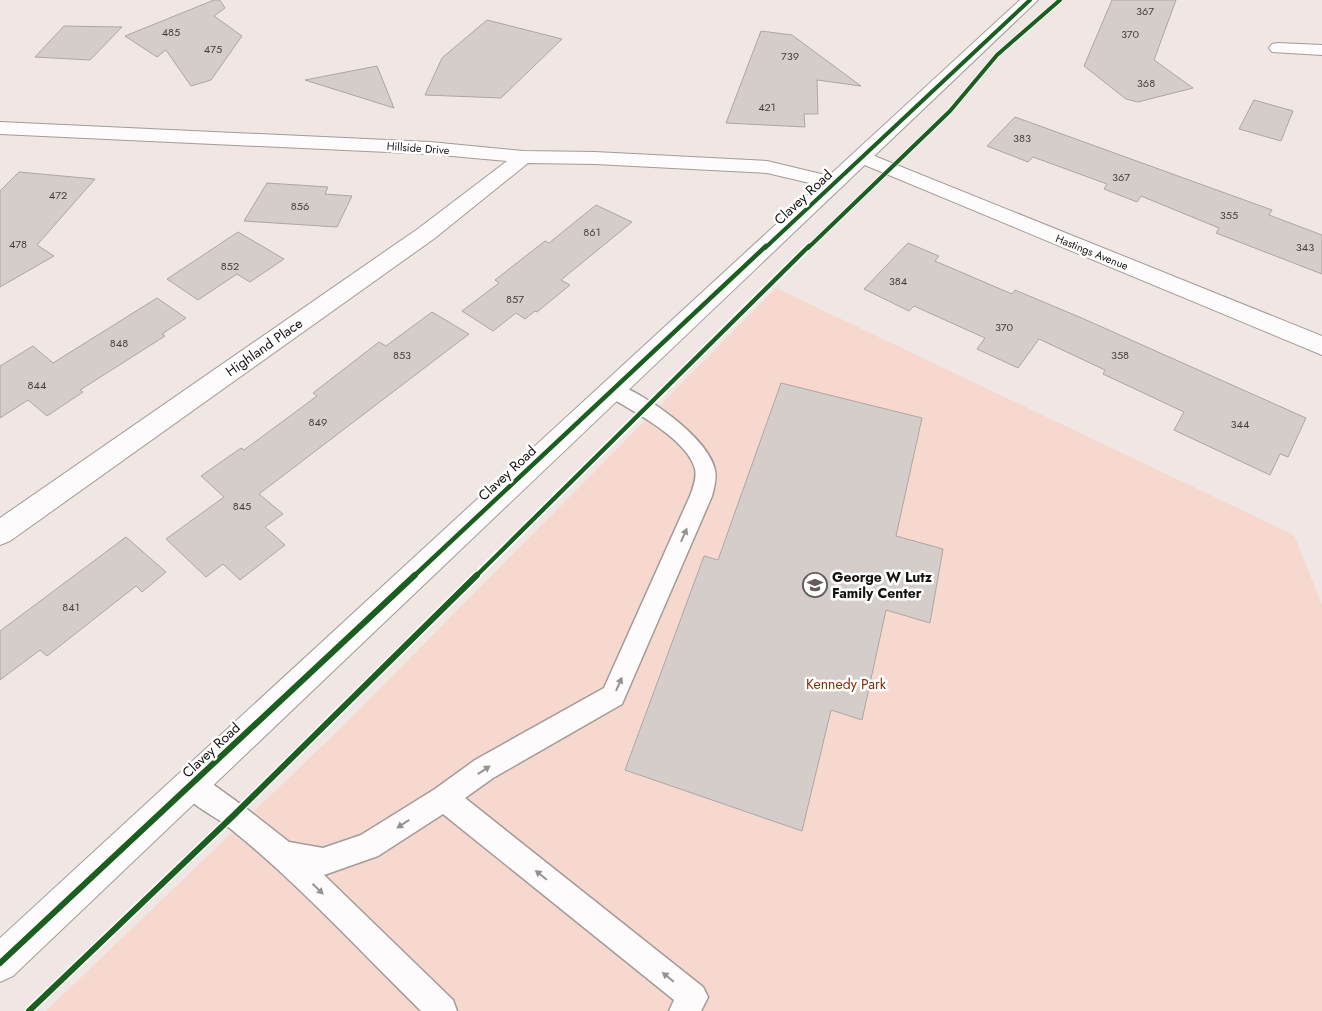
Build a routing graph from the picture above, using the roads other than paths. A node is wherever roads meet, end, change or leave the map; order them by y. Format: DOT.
graph roads {
  1 [pos="1030,0"];
  2 [pos="1278,48"];
  3 [pos="1322,50"];
  4 [pos="0,128"];
  5 [pos="523,157"];
  6 [pos="862,158"];
  7 [pos="835,183"];
  8 [pos="1322,346"];
  9 [pos="613,390"];
  10 [pos="0,533"];
  11 [pos="191,784"];
  12 [pos="444,798"];
  13 [pos="283,855"];
  14 [pos="0,963"];
  15 [pos="442,1011"];
  16 [pos="684,1011"];
  1 -- 6 [label="street, Clavey Road"];
  2 -- 3 [label="street"];
  4 -- 5 [label="street, Hillside Drive"];
  5 -- 7 [label="street, Hillside Drive"];
  5 -- 10 [label="street, Highland Place"];
  6 -- 7 [label="street, Clavey Road"];
  6 -- 8 [label="street, Hastings Avenue"];
  7 -- 9 [label="street, Clavey Road"];
  9 -- 11 [label="street, Clavey Road"];
  12 -- 9 [label="lane, one-way"];
  11 -- 13 [label="lane"];
  11 -- 14 [label="street, Clavey Road"];
  12 -- 13 [label="lane, one-way"];
  16 -- 12 [label="lane, one-way"];
  13 -- 15 [label="lane, one-way"];
}
